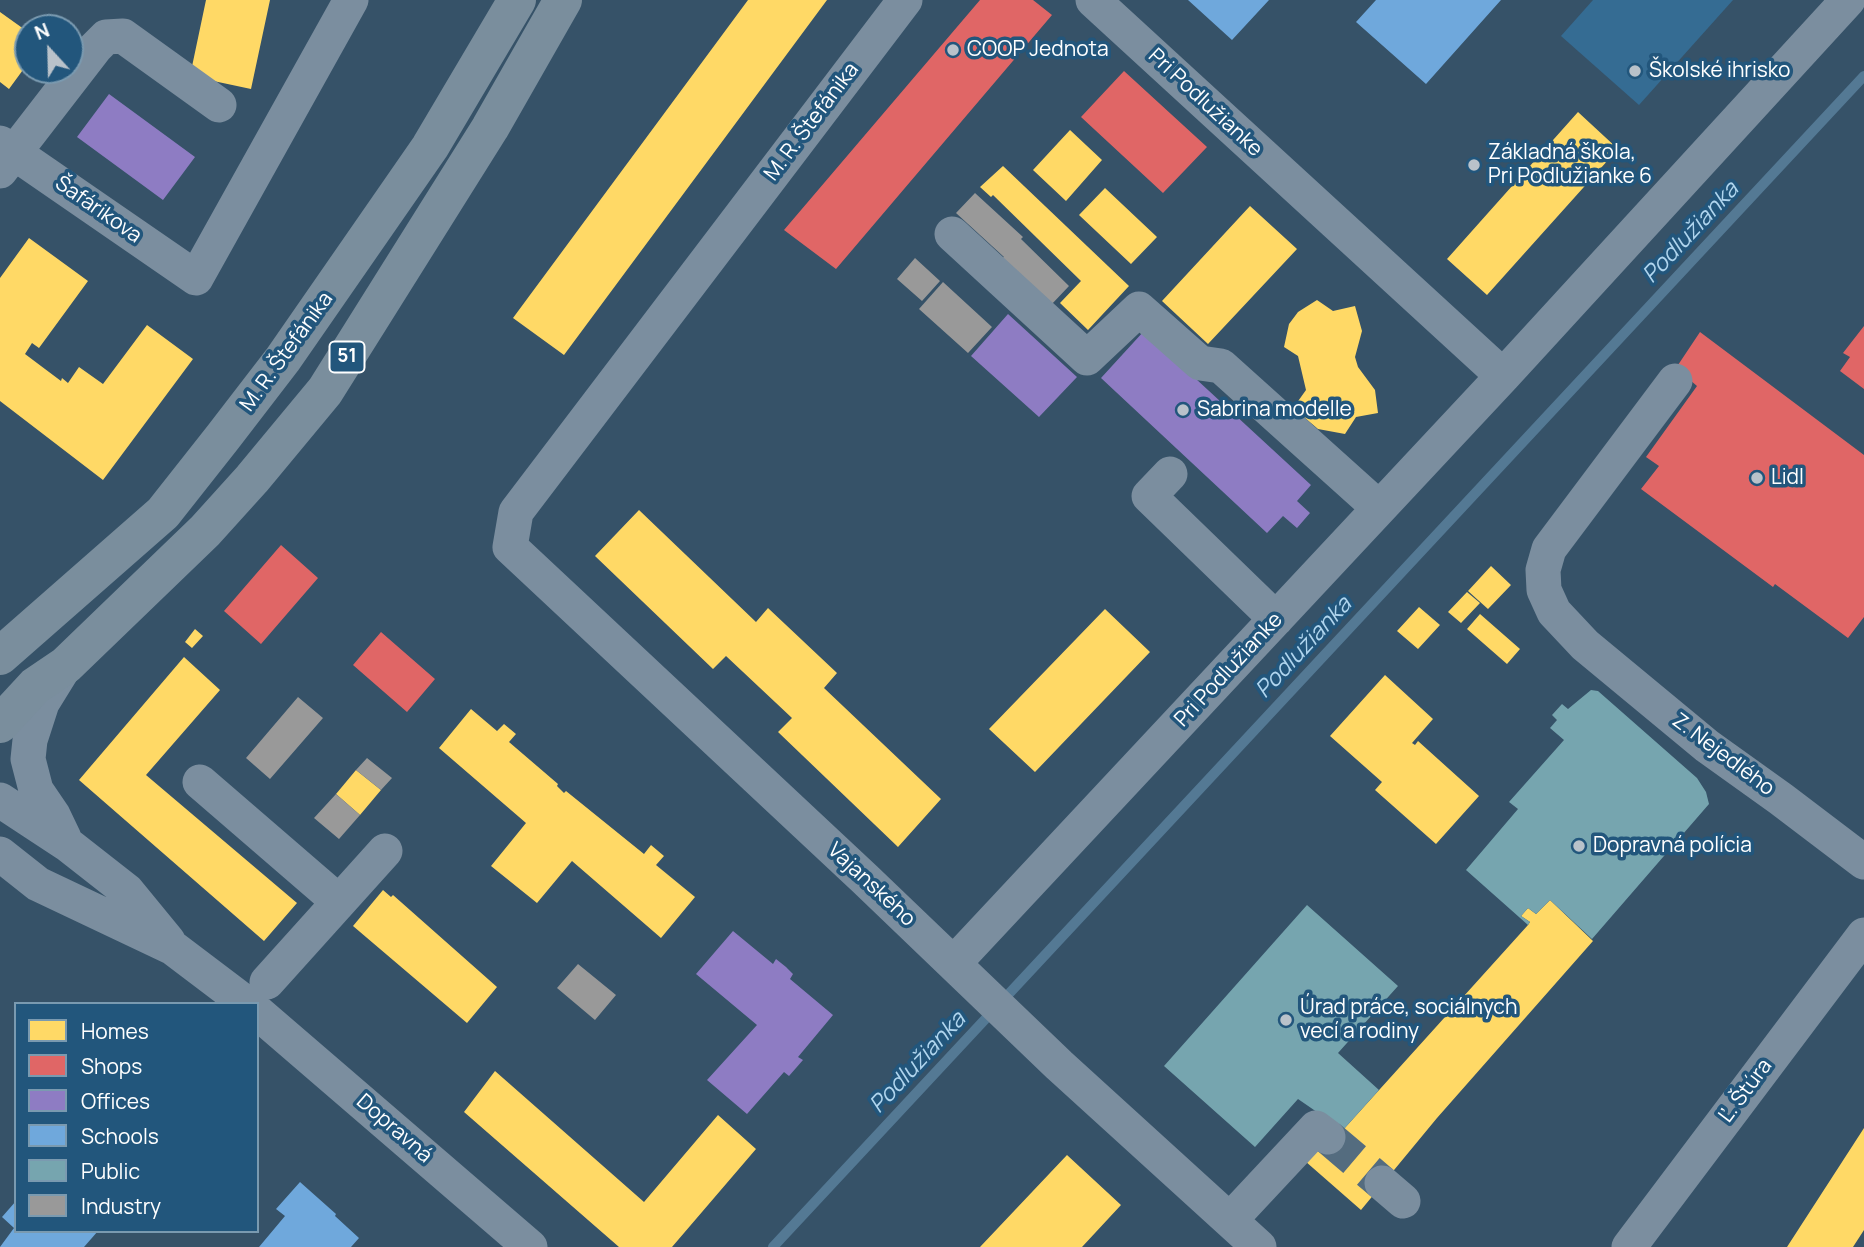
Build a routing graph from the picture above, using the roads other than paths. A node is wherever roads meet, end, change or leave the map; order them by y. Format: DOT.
graph roads {
  1 [pos="351,0"];
  2 [pos="517,0"];
  3 [pos="563,0"];
  4 [pos="905,0"];
  5 [pos="1093,0"];
  6 [pos="1848,0"];
  7 [pos="219,105"];
  8 [pos="4,156"];
  9 [pos="952,234"];
  10 [pos="1503,376"];
  11 [pos="1675,381"];
  12 [pos="1170,474"];
  13 [pos="1379,509"];
  14 [pos="516,512"];
  15 [pos="1276,619"];
  16 [pos="0,656"];
  17 [pos="66,665"];
  18 [pos="0,724"];
  19 [pos="200,782"];
  20 [pos="0,800"];
  21 [pos="67,844"];
  22 [pos="385,851"];
  23 [pos="0,854"];
  24 [pos="1864,862"];
  25 [pos="38,884"];
  26 [pos="0,889"];
  27 [pos="339,902"];
  28 [pos="1864,935"];
  29 [pos="173,948"];
  30 [pos="964,973"];
  31 [pos="257,999"];
  32 [pos="1328,1137"];
  33 [pos="1230,1220"];
  34 [pos="530,1247"];
  35 [pos="1259,1247"];
  36 [pos="1629,1247"];
  1 -- 8 [label="street, Šafárikova"];
  2 -- 16 [label="main road, M. R. Štefánika / 51"];
  3 -- 17 [label="main road, 51"];
  4 -- 14 [label="street, M. R. Štefánika"];
  5 -- 10 [label="street, Pri Podlužianke"];
  6 -- 10 [label="street, Pri Podlužianke"];
  7 -- 8 [label="street"];
  9 -- 13 [label="street"];
  10 -- 13 [label="street, Pri Podlužianke"];
  11 -- 24 [label="street, Z. Nejedlého"];
  12 -- 15 [label="street"];
  13 -- 15 [label="street, Pri Podlužianke"];
  14 -- 30 [label="street, Vajanského"];
  15 -- 30 [label="street, Pri Podlužianke"];
  17 -- 18 [label="main road, 51"];
  17 -- 21 [label="street"];
  19 -- 27 [label="street"];
  20 -- 21 [label="street, Dopravná"];
  21 -- 29 [label="street, Dopravná"];
  22 -- 27 [label="street"];
  23 -- 25 [label="street, Dopravná"];
  25 -- 26 [label="street"];
  25 -- 29 [label="street, Dopravná"];
  27 -- 31 [label="street"];
  28 -- 36 [label="street, Ľ. Štúra"];
  29 -- 31 [label="street, Dopravná"];
  30 -- 33 [label="street, Vajanského"];
  31 -- 34 [label="street, Dopravná"];
  32 -- 33 [label="street"];
  33 -- 35 [label="street, Vajanského"];
}
